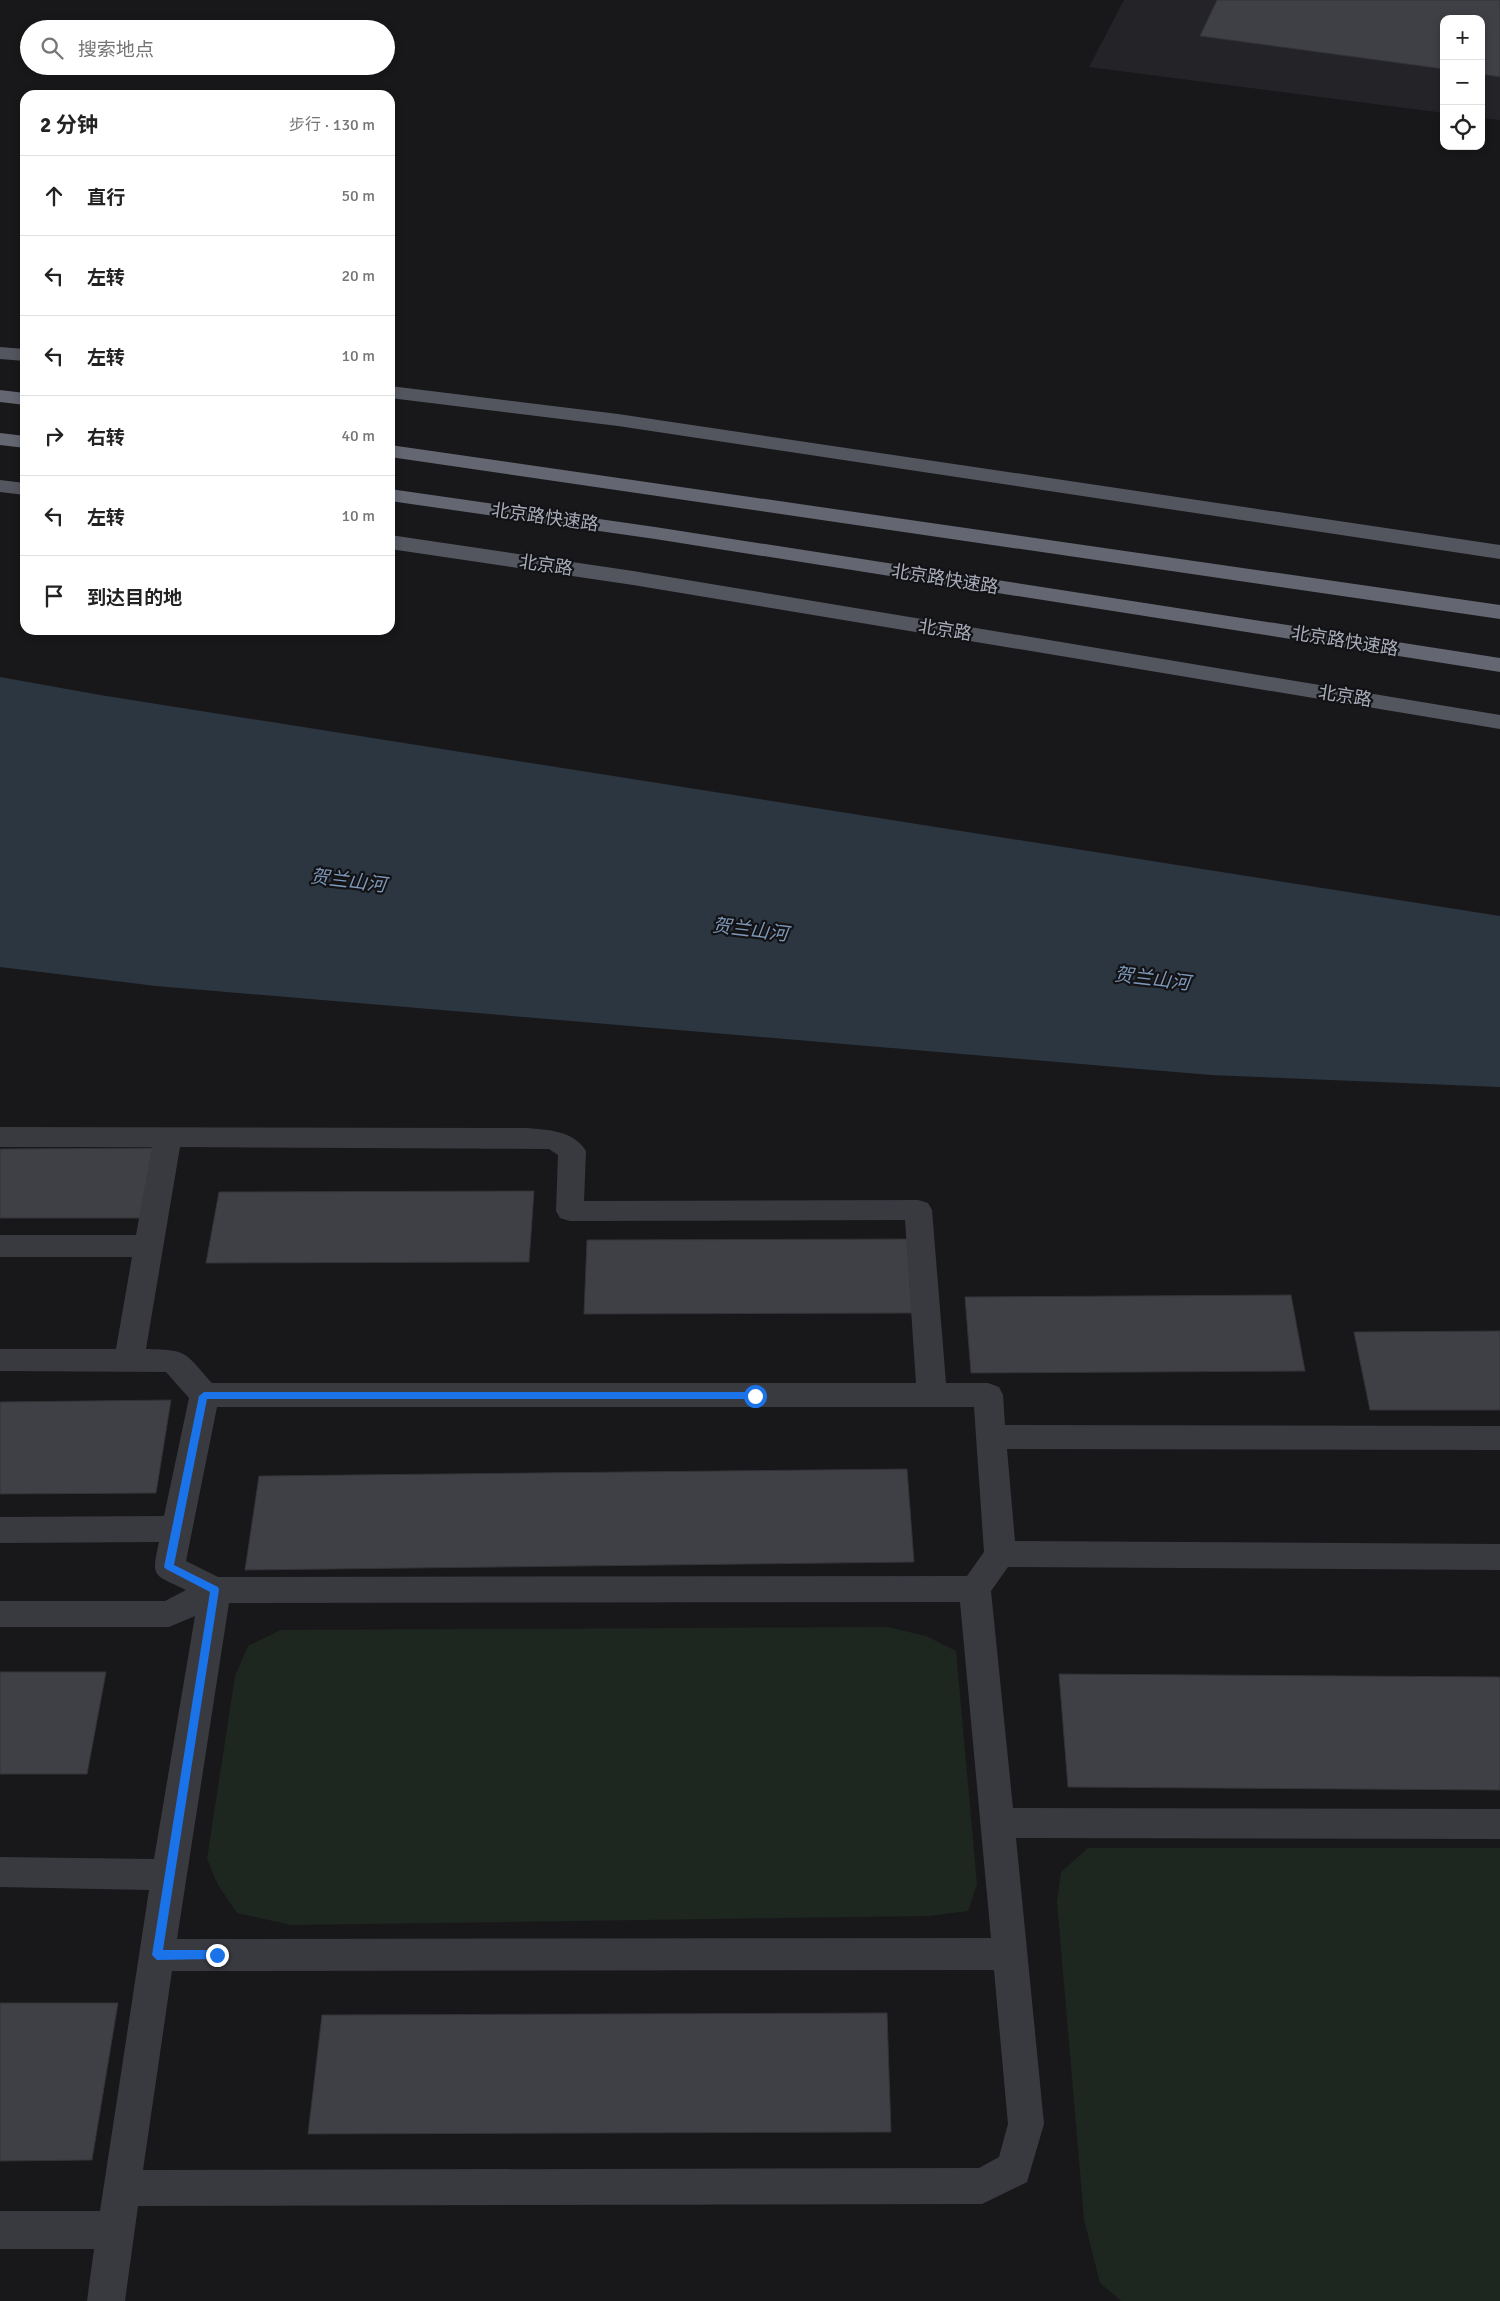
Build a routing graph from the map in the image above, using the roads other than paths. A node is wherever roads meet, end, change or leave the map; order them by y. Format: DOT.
graph roads {
  1 [pos="0,353"];
  2 [pos="20,355"];
  3 [pos="395,393"];
  4 [pos="0,396"];
  5 [pos="20,398"];
  6 [pos="0,439"];
  7 [pos="20,441"];
  8 [pos="395,452"];
  9 [pos="0,486"];
  10 [pos="20,488"];
  11 [pos="395,496"];
  12 [pos="395,543"];
  13 [pos="1500,552"];
  14 [pos="1500,612"];
  15 [pos="1500,665"];
  16 [pos="1500,722"];
  17 [pos="0,1137"];
  18 [pos="168,1137"];
  19 [pos="0,1246"];
  20 [pos="148,1246"];
  21 [pos="0,1360"];
  22 [pos="129,1361"];
  23 [pos="204,1396"];
  24 [pos="932,1396"];
  25 [pos="991,1437"];
  26 [pos="1500,1438"];
  27 [pos="177,1529"];
  28 [pos="0,1530"];
  29 [pos="1000,1554"];
  30 [pos="1500,1557"];
  31 [pos="975,1589"];
  32 [pos="214,1590"];
  33 [pos="0,1614"];
  34 [pos="998,1823"];
  35 [pos="1500,1824"];
  36 [pos="0,1872"];
  37 [pos="169,1875"];
  38 [pos="1010,1954"];
  39 [pos="157,1955"];
  40 [pos="122,2188"];
  41 [pos="0,2230"];
  42 [pos="117,2230"];
  43 [pos="106,2301"];
  1 -- 2 [label="main road"];
  3 -- 13 [label="main road"];
  4 -- 5 [label="highway"];
  6 -- 7 [label="highway"];
  8 -- 14 [label="highway"];
  9 -- 10 [label="main road"];
  11 -- 15 [label="highway, 北京路快速路"];
  12 -- 16 [label="main road, 北京路"];
  17 -- 18 [label="lane"];
  18 -- 20 [label="lane"];
  18 -- 24 [label="lane"];
  19 -- 20 [label="lane"];
  20 -- 22 [label="lane"];
  21 -- 22 [label="lane"];
  22 -- 23 [label="lane"];
  23 -- 24 [label="lane"];
  23 -- 27 [label="lane"];
  24 -- 25 [label="lane"];
  25 -- 26 [label="lane"];
  25 -- 29 [label="lane"];
  27 -- 28 [label="lane"];
  27 -- 32 [label="lane"];
  29 -- 30 [label="lane"];
  29 -- 31 [label="lane"];
  31 -- 32 [label="lane"];
  31 -- 34 [label="lane"];
  32 -- 33 [label="lane"];
  32 -- 37 [label="lane"];
  34 -- 35 [label="lane"];
  34 -- 38 [label="lane"];
  36 -- 37 [label="lane"];
  37 -- 39 [label="lane"];
  38 -- 39 [label="lane"];
  38 -- 40 [label="lane"];
  39 -- 40 [label="lane"];
  40 -- 42 [label="lane"];
  41 -- 42 [label="lane"];
  42 -- 43 [label="lane"];
}
